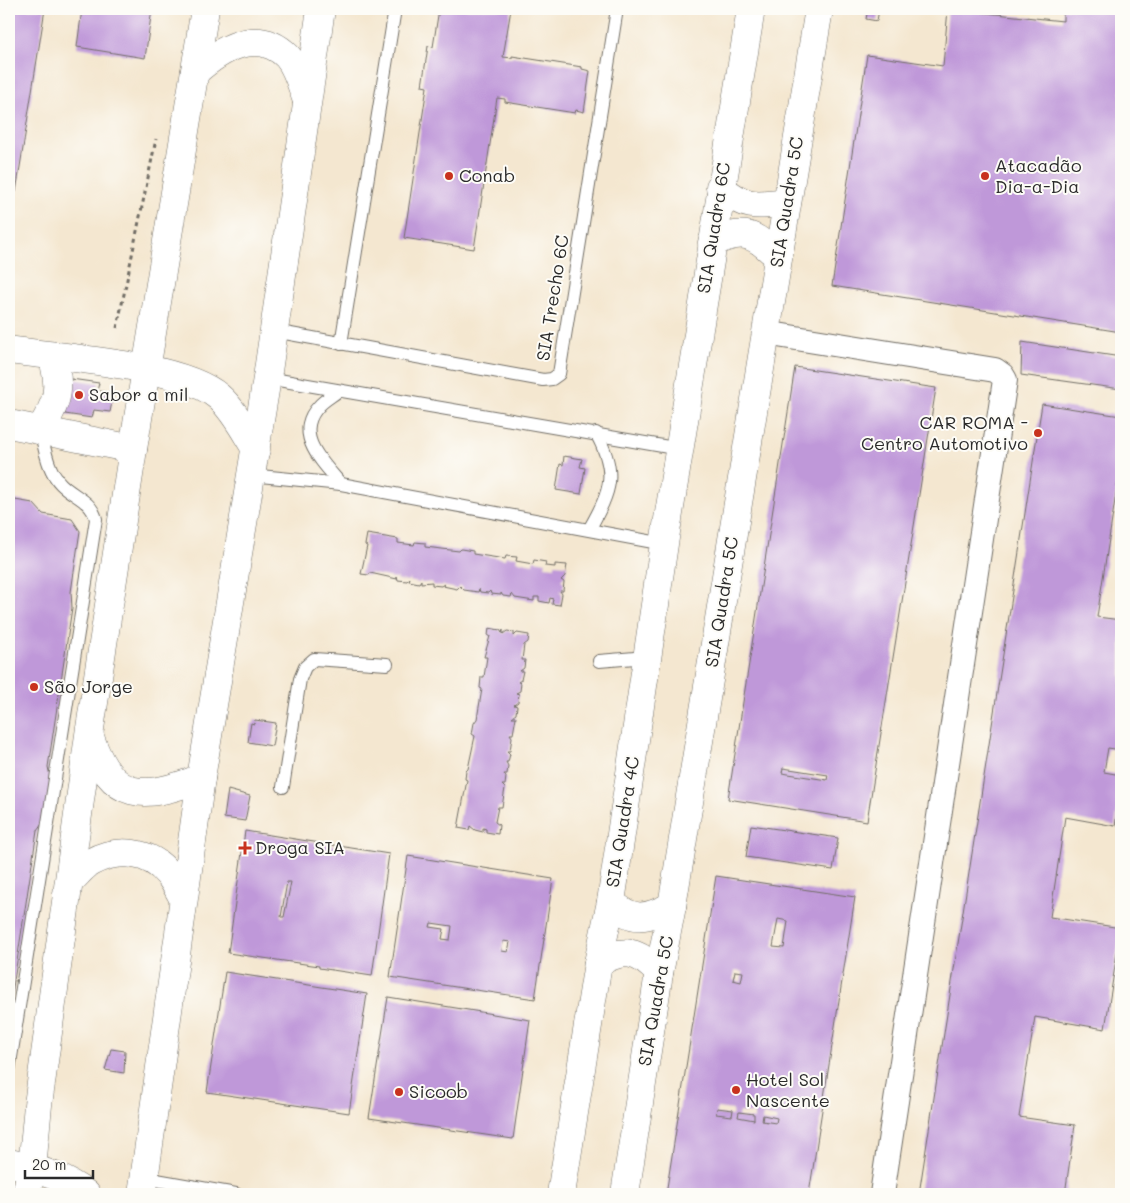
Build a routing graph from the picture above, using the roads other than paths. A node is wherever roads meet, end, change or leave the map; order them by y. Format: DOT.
graph roads {
  1 [pos="205,9"];
  2 [pos="321,9"];
  3 [pos="394,9"];
  4 [pos="616,9"];
  5 [pos="751,9"];
  6 [pos="819,9"];
  7 [pos="195,72"];
  8 [pos="306,98"];
  9 [pos="720,187"];
  10 [pos="787,202"];
  11 [pos="712,243"];
  12 [pos="778,257"];
  13 [pos="274,331"];
  14 [pos="765,333"];
  15 [pos="341,344"];
  16 [pos="9,350"];
  17 [pos="52,356"];
  18 [pos="147,369"];
  19 [pos="267,378"];
  20 [pos="338,391"];
  21 [pos="9,424"];
  22 [pos="40,430"];
  23 [pos="596,433"];
  24 [pos="680,448"];
  25 [pos="133,449"];
  26 [pos="253,462"];
  27 [pos="341,484"];
  28 [pos="590,528"];
  29 [pos="664,544"];
  30 [pos="647,657"];
  31 [pos="599,661"];
  32 [pos="387,664"];
  33 [pos="90,735"];
  34 [pos="201,778"];
  35 [pos="283,787"];
  36 [pos="70,880"];
  37 [pos="183,898"];
  38 [pos="611,902"];
  39 [pos="672,906"];
  40 [pos="598,963"];
  41 [pos="659,973"];
  42 [pos="9,1070"];
  43 [pos="20,1165"];
  44 [pos="144,1186"];
  45 [pos="210,1192"];
  46 [pos="26,1194"];
  47 [pos="86,1194"];
  48 [pos="236,1194"];
  49 [pos="561,1194"];
  50 [pos="625,1194"];
  51 [pos="882,1194"];
  1 -- 7 [label="main road"];
  2 -- 8 [label="main road"];
  3 -- 15 [label="lane"];
  4 -- 15 [label="lane, SIA Trecho 6C"];
  5 -- 9 [label="main road, SIA Quadra 6C"];
  6 -- 10 [label="main road, SIA Quadra 5C"];
  7 -- 8 [label="main road"];
  7 -- 18 [label="main road"];
  8 -- 13 [label="main road"];
  9 -- 10 [label="main road"];
  9 -- 11 [label="main road, SIA Quadra 6C"];
  10 -- 12 [label="main road, SIA Quadra 5C"];
  11 -- 12 [label="main road"];
  11 -- 24 [label="main road, SIA Quadra 6C"];
  12 -- 14 [label="main road, SIA Quadra 5C"];
  13 -- 15 [label="lane, SIA Trecho 6C"];
  13 -- 19 [label="main road"];
  14 -- 39 [label="main road, SIA Quadra 5C"];
  14 -- 51 [label="street"];
  16 -- 17 [label="main road"];
  17 -- 18 [label="main road"];
  17 -- 22 [label="main road"];
  18 -- 25 [label="main road"];
  18 -- 26 [label="main road"];
  19 -- 20 [label="lane"];
  19 -- 26 [label="main road"];
  20 -- 23 [label="lane"];
  20 -- 27 [label="lane"];
  21 -- 22 [label="main road"];
  22 -- 25 [label="main road"];
  22 -- 42 [label="lane"];
  23 -- 24 [label="lane"];
  23 -- 28 [label="lane"];
  24 -- 29 [label="main road, SIA Quadra 4C"];
  25 -- 33 [label="main road"];
  26 -- 27 [label="lane"];
  26 -- 34 [label="main road"];
  27 -- 28 [label="lane"];
  28 -- 29 [label="lane"];
  29 -- 30 [label="main road, SIA Quadra 4C"];
  30 -- 31 [label="lane"];
  30 -- 38 [label="main road, SIA Quadra 4C"];
  32 -- 35 [label="lane"];
  33 -- 34 [label="main road"];
  33 -- 36 [label="main road"];
  34 -- 37 [label="main road"];
  36 -- 37 [label="main road"];
  36 -- 43 [label="main road"];
  37 -- 44 [label="main road"];
  38 -- 39 [label="main road"];
  38 -- 40 [label="main road, SIA Quadra 4C"];
  39 -- 41 [label="main road, SIA Quadra 5C"];
  40 -- 41 [label="main road"];
  40 -- 49 [label="main road, SIA Quadra 4C"];
  41 -- 50 [label="main road, SIA Quadra 5C"];
  43 -- 46 [label="main road"];
  43 -- 47 [label="main road"];
  44 -- 45 [label="lane"];
  45 -- 48 [label="lane"];
}
